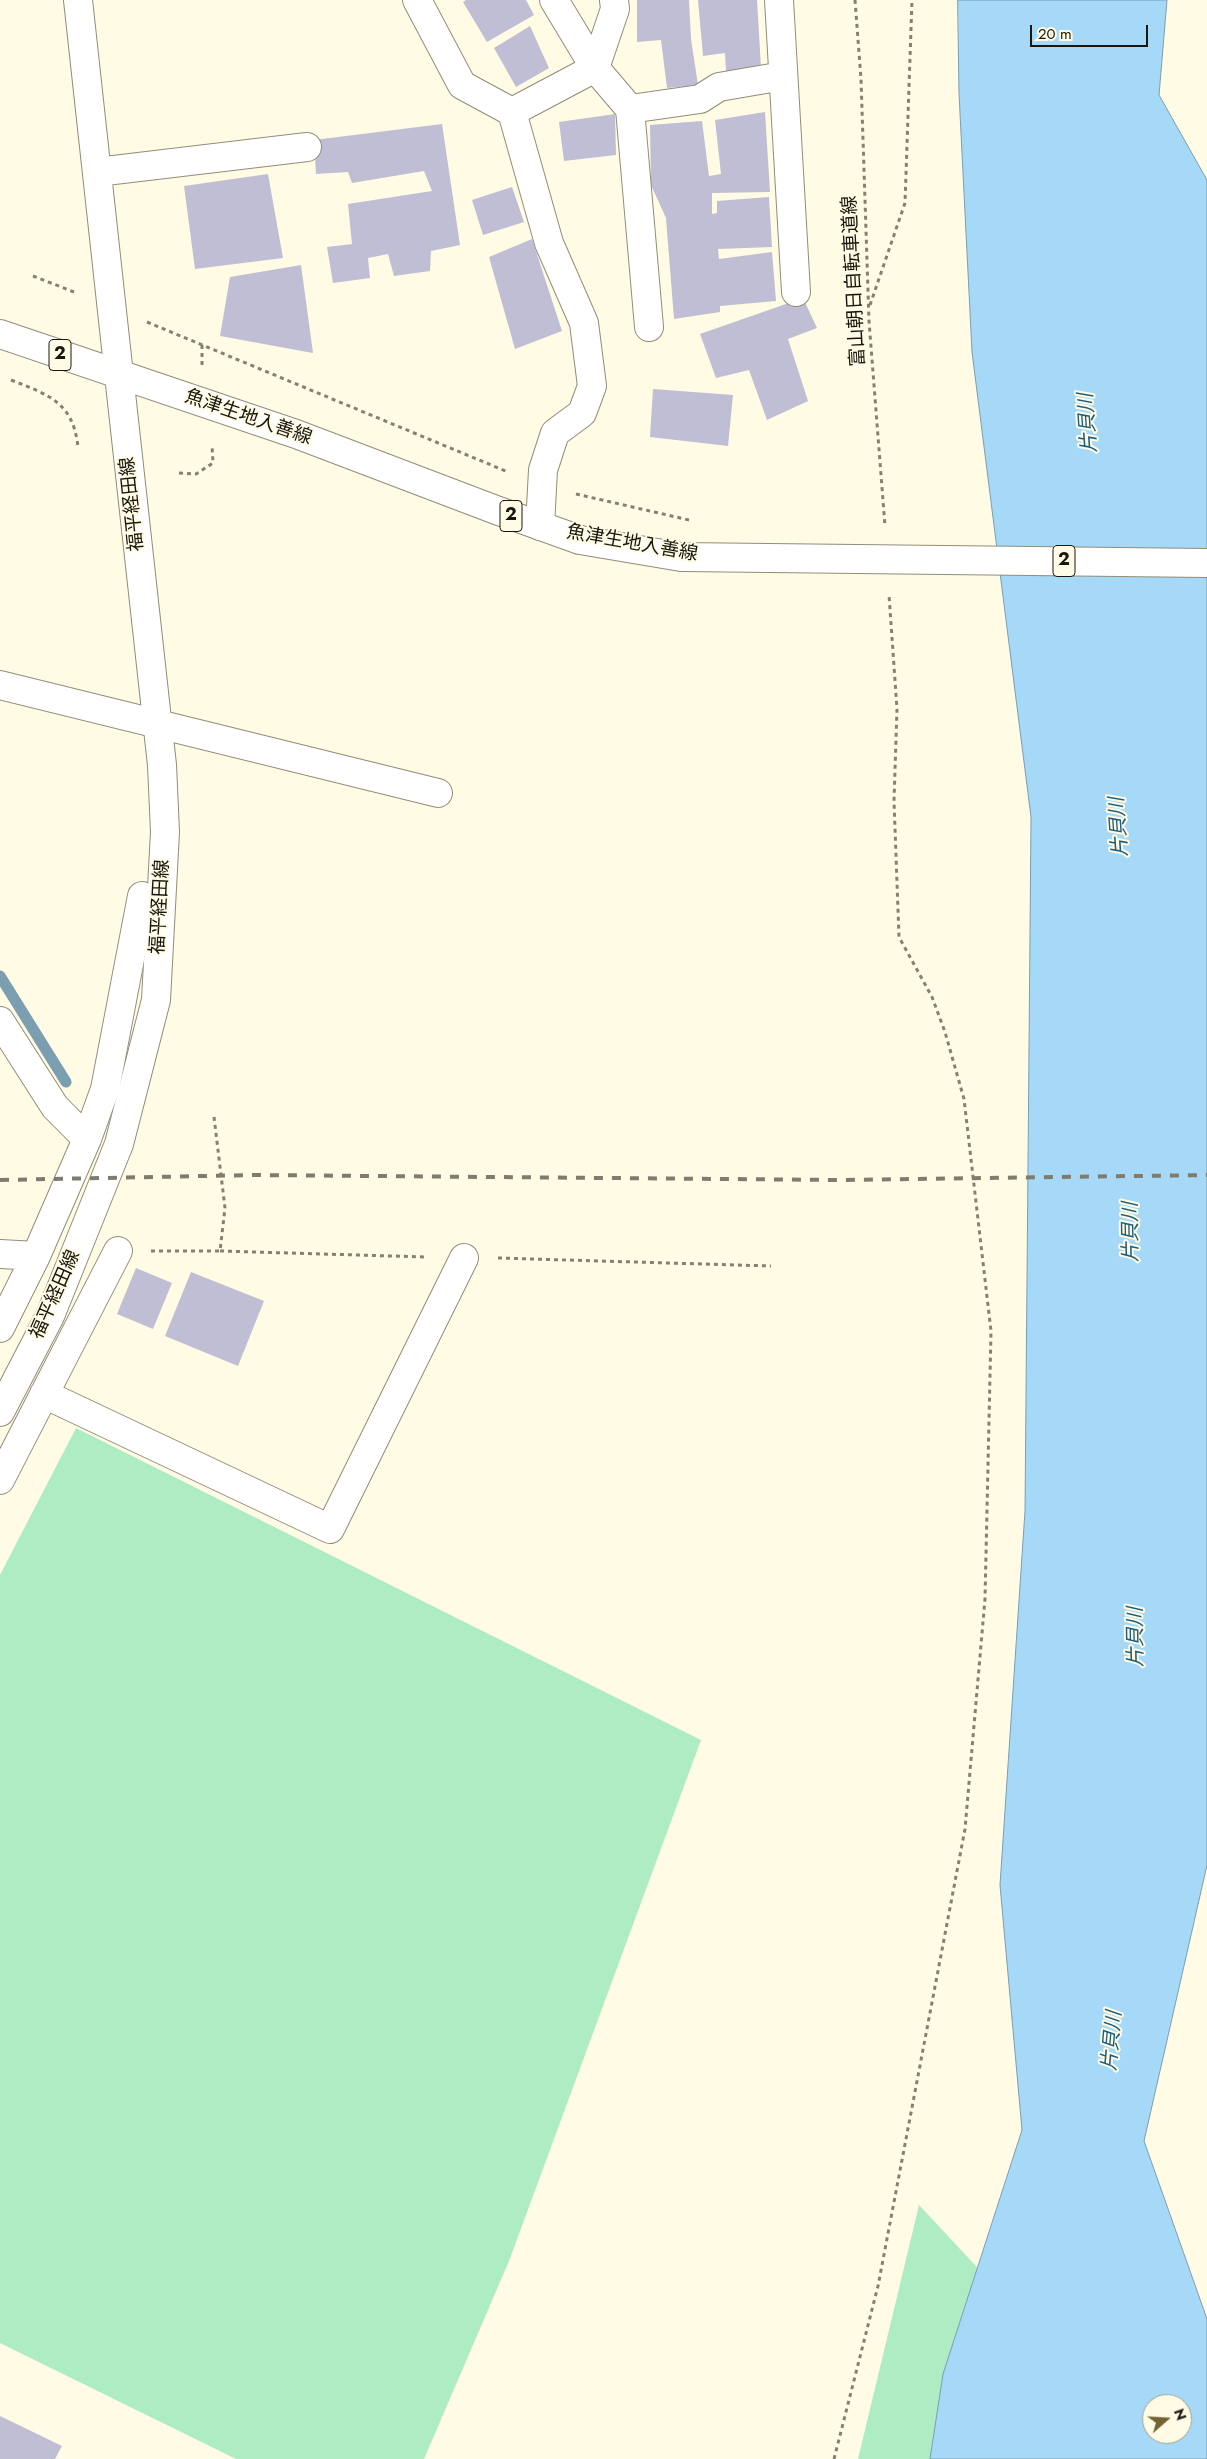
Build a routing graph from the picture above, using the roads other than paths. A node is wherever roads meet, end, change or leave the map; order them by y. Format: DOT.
graph roads {
  1 [pos="78,0"];
  2 [pos="417,0"];
  3 [pos="554,0"];
  4 [pos="614,0"];
  5 [pos="779,0"];
  6 [pos="595,68"];
  7 [pos="783,76"];
  8 [pos="630,109"];
  9 [pos="512,112"];
  10 [pos="307,146"];
  11 [pos="98,172"];
  12 [pos="796,292"];
  13 [pos="649,327"];
  14 [pos="0,334"];
  15 [pos="119,375"];
  16 [pos="540,526"];
  17 [pos="1207,563"];
  18 [pos="0,685"];
  19 [pos="157,724"];
  20 [pos="438,794"];
  21 [pos="142,896"];
  22 [pos="0,1021"];
  23 [pos="87,1138"];
  24 [pos="118,1251"];
  25 [pos="0,1254"];
  26 [pos="36,1256"];
  27 [pos="464,1258"];
  28 [pos="0,1328"];
  29 [pos="44,1394"];
  30 [pos="0,1412"];
  31 [pos="0,1480"];
  1 -- 11 [label="street, 福平経田線"];
  2 -- 9 [label="street"];
  3 -- 6 [label="street"];
  4 -- 6 [label="street"];
  5 -- 7 [label="street"];
  6 -- 8 [label="street"];
  6 -- 9 [label="street"];
  7 -- 8 [label="street"];
  7 -- 12 [label="street"];
  8 -- 13 [label="street"];
  9 -- 16 [label="street"];
  10 -- 11 [label="street"];
  11 -- 15 [label="street, 福平経田線"];
  14 -- 15 [label="street, 魚津生地入善線 / 2"];
  15 -- 16 [label="street, 魚津生地入善線 / 2"];
  15 -- 19 [label="street, 福平経田線"];
  16 -- 17 [label="street, 魚津生地入善線 / 2"];
  18 -- 19 [label="street"];
  19 -- 20 [label="street"];
  19 -- 30 [label="street, 福平経田線"];
  21 -- 23 [label="street"];
  22 -- 23 [label="street"];
  23 -- 26 [label="street"];
  24 -- 29 [label="street"];
  25 -- 26 [label="street"];
  26 -- 28 [label="street"];
  27 -- 29 [label="street"];
  29 -- 31 [label="street"];
}
